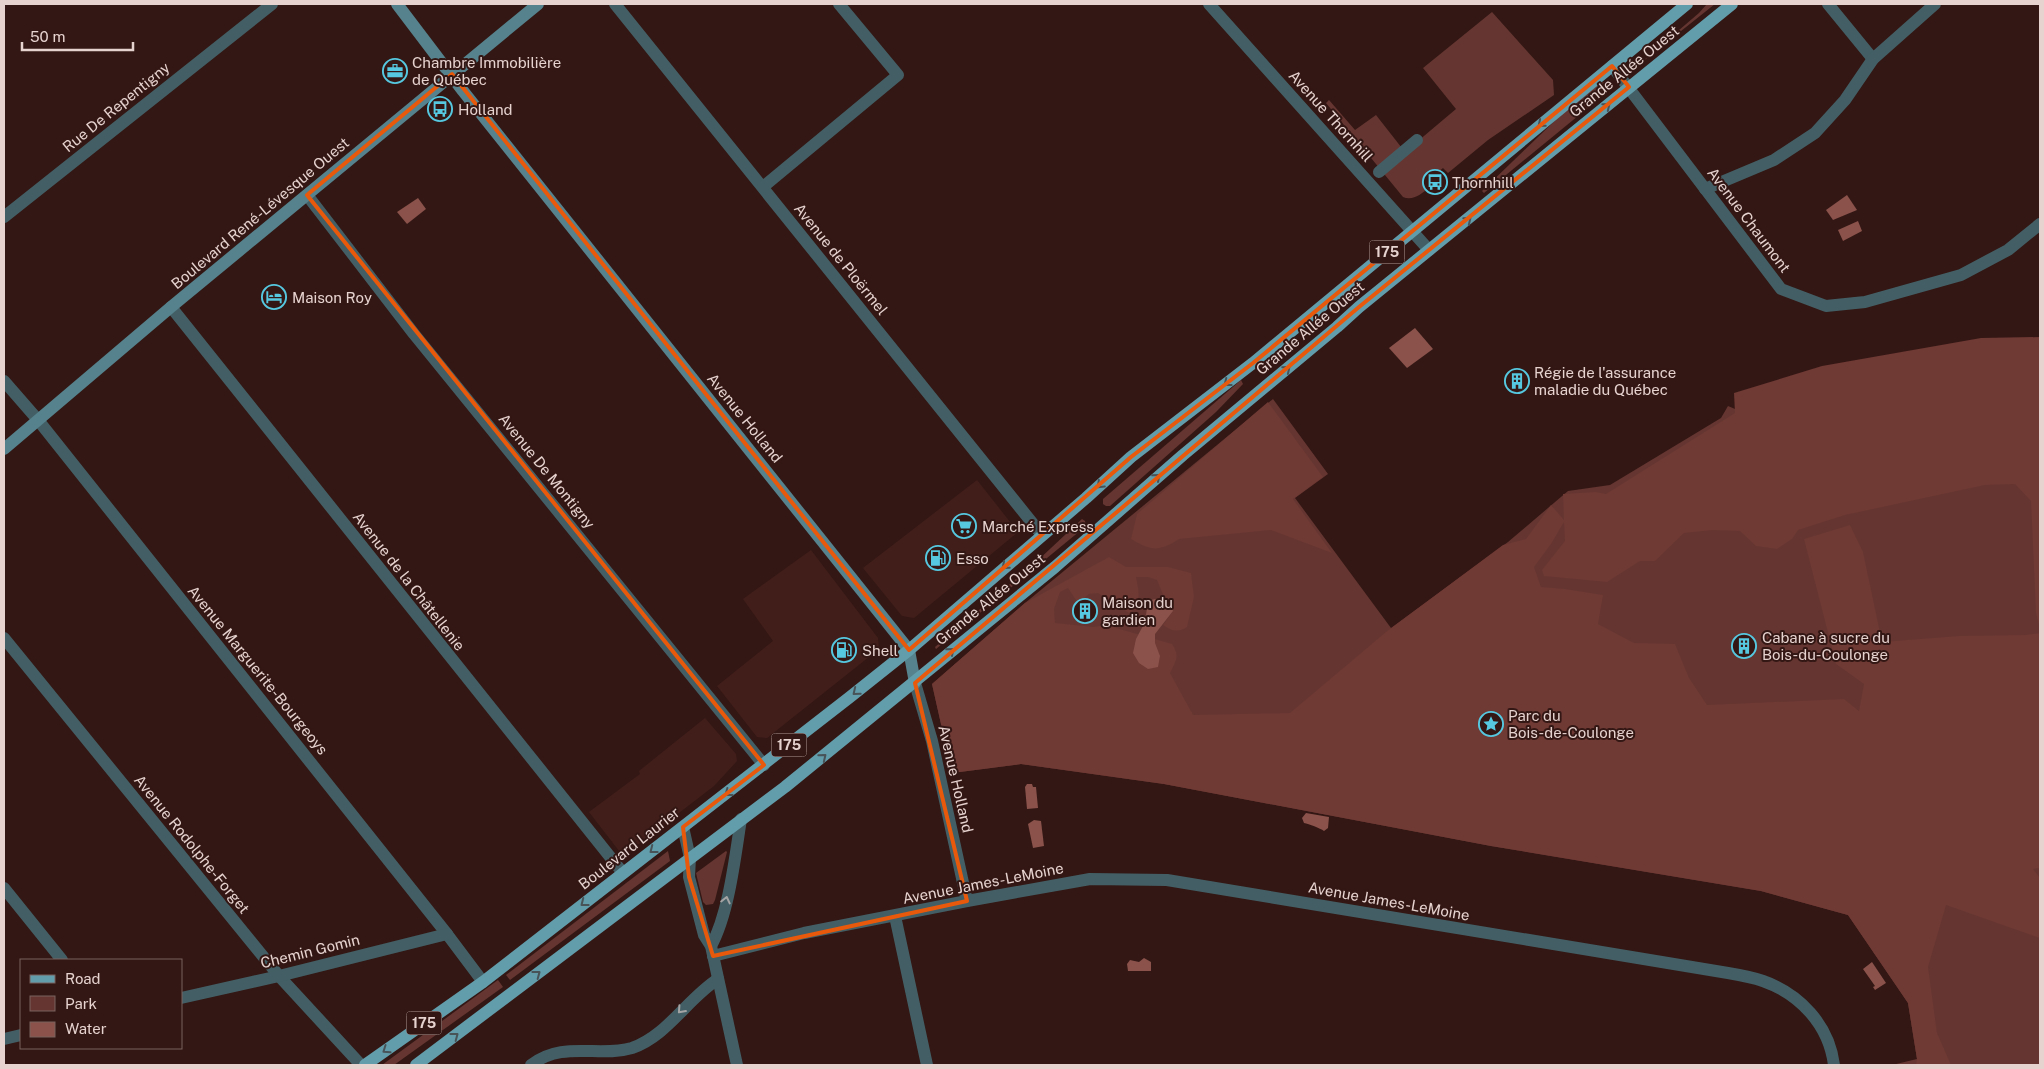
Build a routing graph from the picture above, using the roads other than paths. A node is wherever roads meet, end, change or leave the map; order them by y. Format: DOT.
graph roads {
  1 [pos="272,4"];
  2 [pos="397,4"];
  3 [pos="538,4"];
  4 [pos="615,4"];
  5 [pos="839,4"];
  6 [pos="1209,4"];
  7 [pos="1687,4"];
  8 [pos="1732,4"];
  9 [pos="1828,4"];
  10 [pos="1935,4"];
  11 [pos="1873,59"];
  12 [pos="1612,66"];
  13 [pos="452,74"];
  14 [pos="1629,87"];
  15 [pos="1417,140"];
  16 [pos="1379,172"];
  17 [pos="762,187"];
  18 [pos="1705,189"];
  19 [pos="307,195"];
  20 [pos="4,217"];
  21 [pos="2040,224"];
  22 [pos="1413,231"];
  23 [pos="1429,250"];
  24 [pos="171,307"];
  25 [pos="4,381"];
  26 [pos="38,420"];
  27 [pos="4,449"];
  28 [pos="1042,535"];
  29 [pos="4,638"];
  30 [pos="909,650"];
  31 [pos="915,683"];
  32 [pos="764,765"];
  33 [pos="741,819"];
  34 [pos="683,827"];
  35 [pos="690,858"];
  36 [pos="623,873"];
  37 [pos="4,888"];
  38 [pos="967,901"];
  39 [pos="894,916"];
  40 [pos="447,934"];
  41 [pos="712,951"];
  42 [pos="61,959"];
  43 [pos="279,976"];
  44 [pos="718,979"];
  45 [pos="483,982"];
  46 [pos="182,998"];
  47 [pos="20,1035"];
  48 [pos="4,1039"];
  49 [pos="363,1065"];
  50 [pos="416,1065"];
  51 [pos="531,1065"];
  52 [pos="737,1065"];
  53 [pos="927,1065"];
  54 [pos="1834,1065"];
  1 -- 20 [label="street, Rue De Repentigny"];
  2 -- 13 [label="main road, Avenue Holland"];
  3 -- 13 [label="main road, Boulevard René-Lévesque Ouest"];
  4 -- 17 [label="street, Avenue de Ploërmel"];
  5 -- 17 [label="street"];
  6 -- 22 [label="street, Avenue Thornhill"];
  7 -- 12 [label="main road, Grande Allée Ouest / 175"];
  8 -- 14 [label="main road, Grande Allée Ouest / 175"];
  9 -- 11 [label="street"];
  10 -- 11 [label="street"];
  11 -- 18 [label="street"];
  12 -- 14 [label="street, Avenue Chaumont"];
  12 -- 22 [label="main road, Grande Allée Ouest / 175, one-way"];
  13 -- 19 [label="main road, Boulevard René-Lévesque Ouest"];
  13 -- 30 [label="main road, Avenue Holland"];
  14 -- 18 [label="street, Avenue Chaumont"];
  23 -- 14 [label="main road, Grande Allée Ouest / 175, one-way"];
  15 -- 16 [label="street"];
  17 -- 28 [label="street, Avenue de Ploërmel"];
  18 -- 21 [label="street, Avenue Chaumont"];
  19 -- 24 [label="main road, Boulevard René-Lévesque Ouest"];
  19 -- 32 [label="street, Avenue De Montigny"];
  22 -- 23 [label="street, Avenue Thornhill"];
  22 -- 28 [label="main road, Grande Allée Ouest / 175, one-way"];
  31 -- 23 [label="main road, Grande Allée Ouest / 175, one-way"];
  24 -- 26 [label="main road, Boulevard René-Lévesque Ouest"];
  24 -- 36 [label="street, Avenue de la Châtellenie"];
  25 -- 26 [label="street, Avenue Marguerite-Bourgeoys"];
  26 -- 27 [label="main road, Boulevard René-Lévesque Ouest"];
  26 -- 40 [label="street, Avenue Marguerite-Bourgeoys"];
  28 -- 30 [label="main road, Grande Allée Ouest / 175, one-way"];
  29 -- 43 [label="street, Avenue Rodolphe-Forget"];
  30 -- 31 [label="main road, Avenue Holland"];
  30 -- 32 [label="main road, Boulevard Laurier / 175, one-way"];
  33 -- 31 [label="main road, 175, one-way"];
  31 -- 38 [label="street, Avenue Holland"];
  32 -- 34 [label="main road, Boulevard Laurier / 175, one-way"];
  33 -- 35 [label="main road, 175"];
  41 -- 33 [label="street, one-way"];
  34 -- 35 [label="street"];
  34 -- 36 [label="main road, Boulevard Laurier / 175, one-way"];
  35 -- 41 [label="street"];
  50 -- 35 [label="main road, 175, one-way"];
  36 -- 45 [label="main road, Boulevard Laurier / 175, one-way"];
  37 -- 42 [label="street"];
  38 -- 39 [label="street, Avenue James-LeMoine"];
  38 -- 54 [label="street, Avenue James-LeMoine"];
  39 -- 41 [label="street, Avenue James-LeMoine"];
  39 -- 53 [label="street, Avenue James-LeMoine"];
  40 -- 43 [label="street, Chemin Gomin"];
  40 -- 45 [label="street, Avenue Marguerite-Bourgeoys"];
  41 -- 44 [label="street"];
  43 -- 46 [label="street, Chemin Gomin"];
  43 -- 49 [label="street, Avenue Rodolphe-Forget"];
  44 -- 51 [label="street, one-way"];
  44 -- 52 [label="street"];
  45 -- 49 [label="main road, Boulevard Laurier / 175, one-way"];
  47 -- 48 [label="street"];
}
